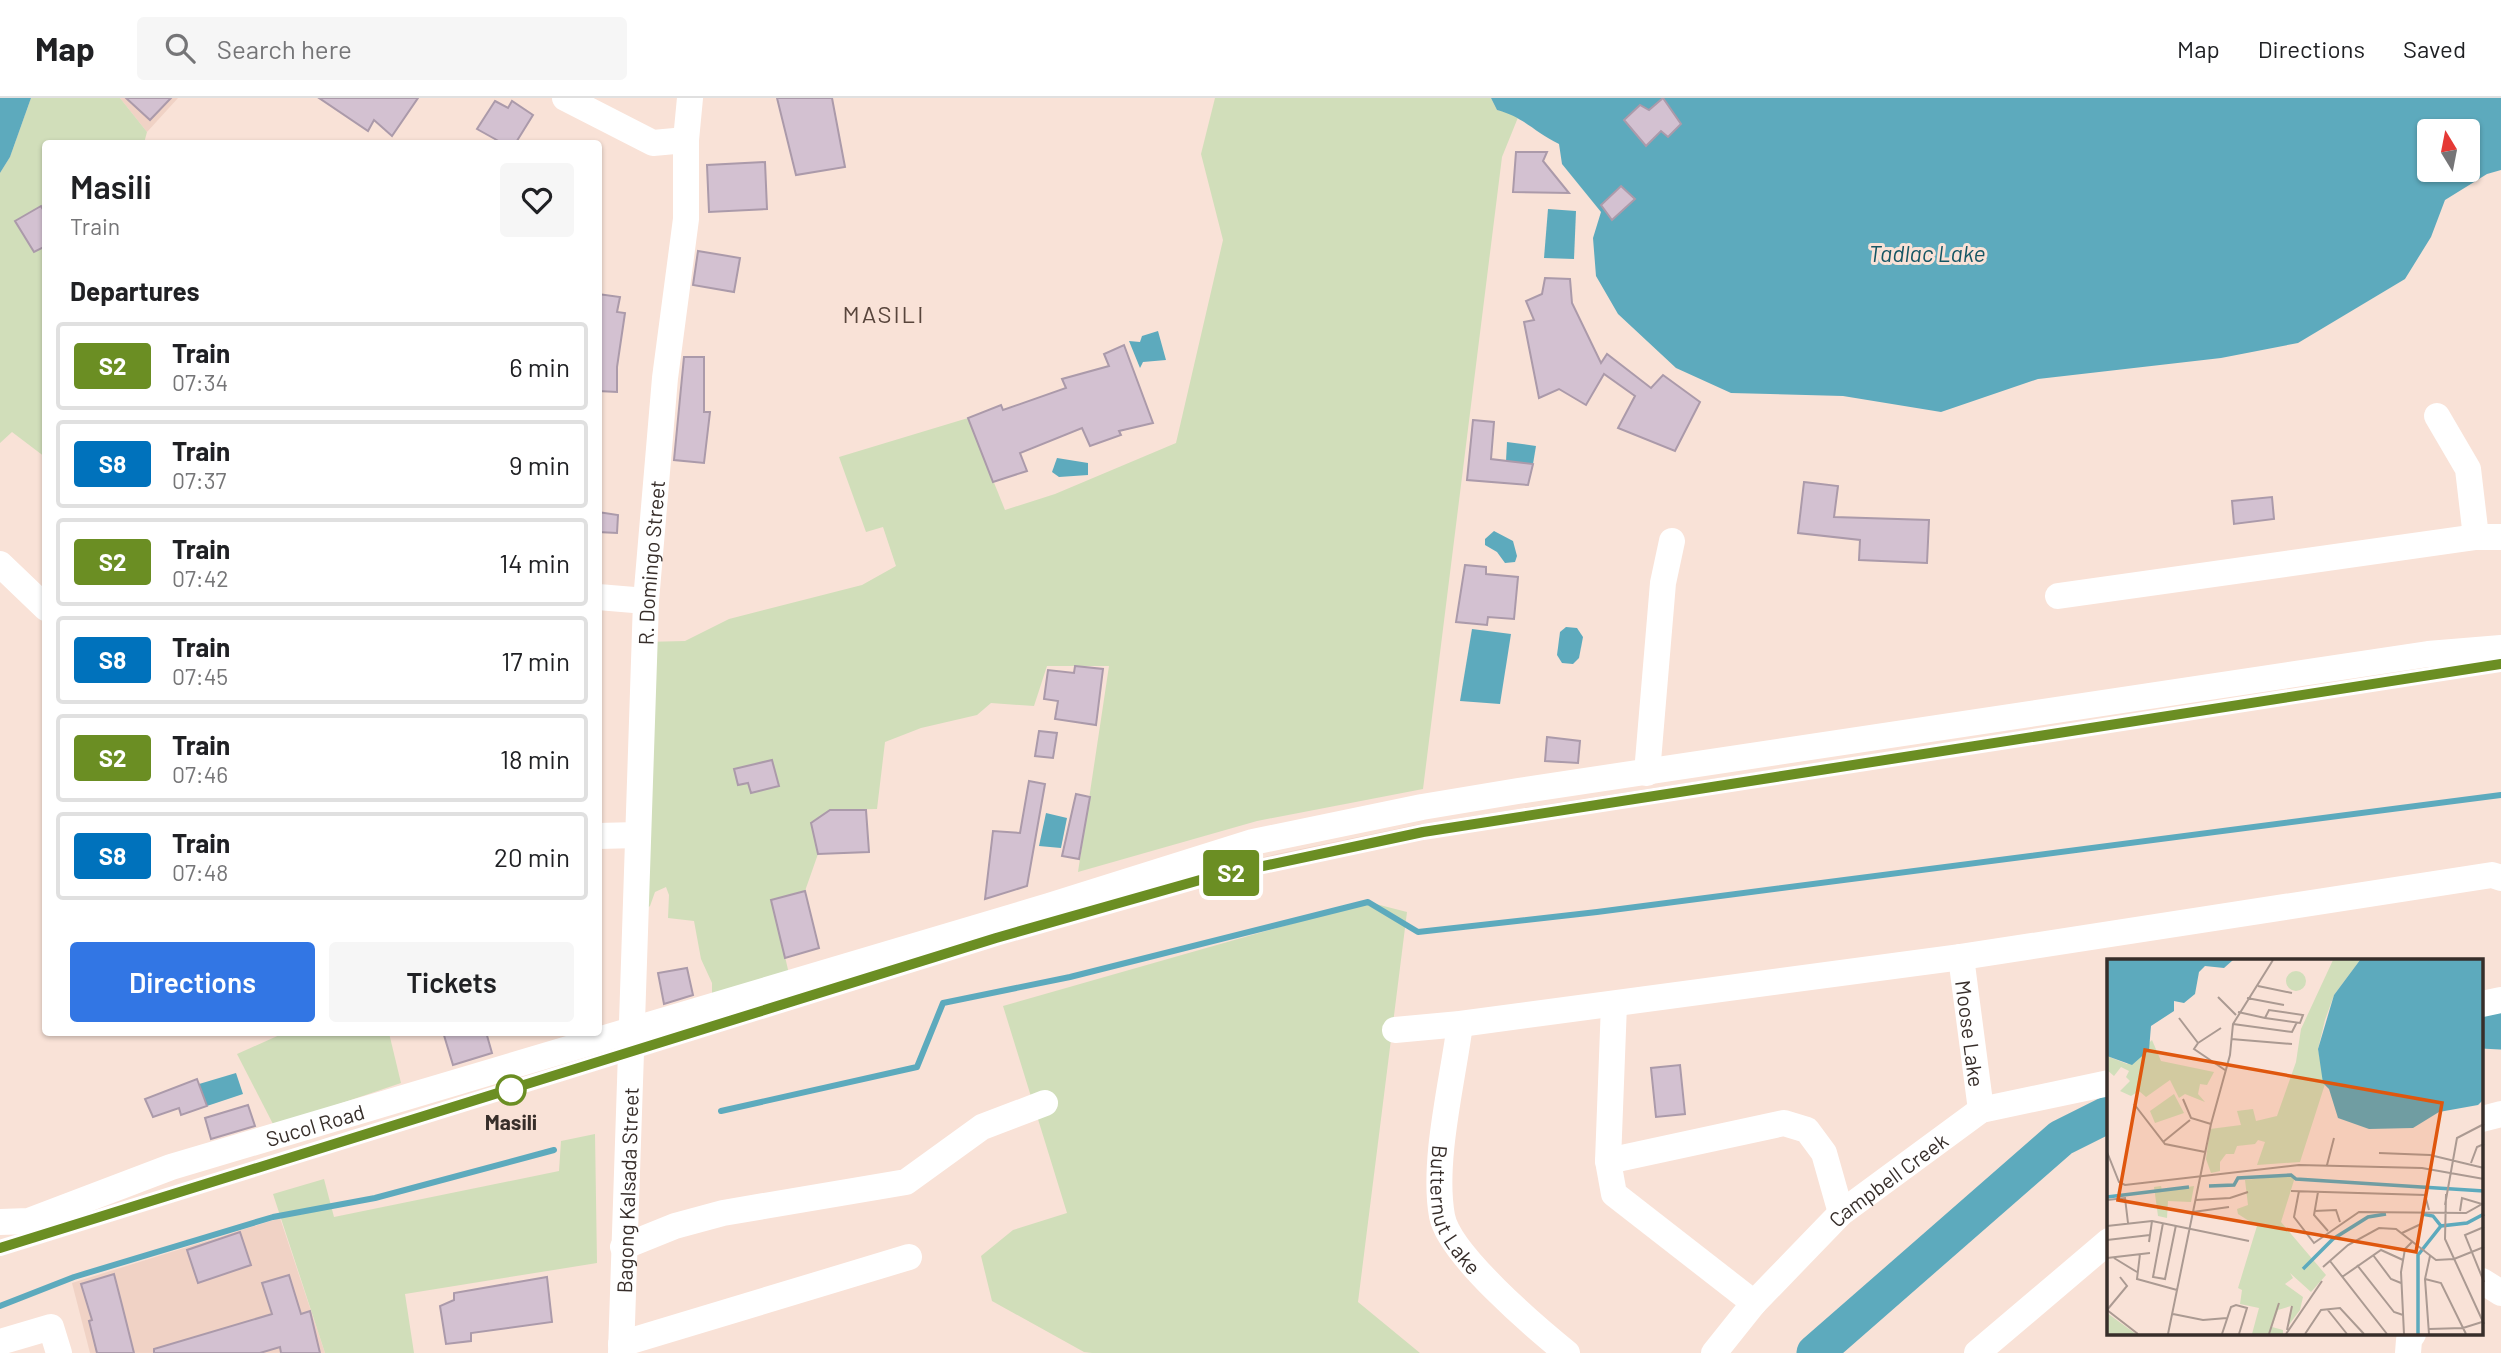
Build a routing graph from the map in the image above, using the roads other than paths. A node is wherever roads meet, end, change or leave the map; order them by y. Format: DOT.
graph roads {
  1 [pos="565,98"];
  2 [pos="690,98"];
  3 [pos="686,139"];
  4 [pos="2437,416"];
  5 [pos="2488,537"];
  6 [pos="1672,541"];
  7 [pos="0,564"];
  8 [pos="2058,596"];
  9 [pos="602,597"];
  10 [pos="646,601"];
  11 [pos="42,604"];
  12 [pos="2501,648"];
  13 [pos="1647,773"];
  14 [pos="638,835"];
  15 [pos="602,836"];
  16 [pos="2501,878"];
  17 [pos="1961,957"];
  18 [pos="1614,1004"];
  19 [pos="1460,1024"];
  20 [pos="632,1029"];
  21 [pos="1395,1030"];
  22 [pos="2107,1083"];
  23 [pos="1045,1103"];
  24 [pos="1981,1110"];
  25 [pos="2501,1114"];
  26 [pos="2484,1118"];
  27 [pos="1608,1161"];
  28 [pos="1841,1213"];
  29 [pos="0,1222"];
  30 [pos="2107,1243"];
  31 [pos="623,1247"];
  32 [pos="909,1257"];
  33 [pos="2484,1282"];
  34 [pos="2501,1293"];
  35 [pos="1754,1303"];
  36 [pos="2412,1336"];
  37 [pos="0,1342"];
  38 [pos="621,1349"];
  39 [pos="59,1353"];
  40 [pos="1567,1353"];
  41 [pos="1714,1353"];
  42 [pos="1977,1353"];
  43 [pos="2408,1353"];
  1 -- 3 [label="street"];
  2 -- 3 [label="street, R. Domingo Street"];
  3 -- 10 [label="street, R. Domingo Street"];
  4 -- 5 [label="street"];
  5 -- 8 [label="street"];
  6 -- 13 [label="street"];
  7 -- 11 [label="street"];
  9 -- 10 [label="street"];
  10 -- 14 [label="street, R. Domingo Street"];
  12 -- 13 [label="street, Sucol Road"];
  13 -- 20 [label="street, Sucol Road"];
  14 -- 15 [label="street"];
  14 -- 20 [label="street, R. Domingo Street"];
  16 -- 17 [label="street"];
  17 -- 18 [label="street"];
  17 -- 24 [label="street, Moose Lake"];
  18 -- 19 [label="street"];
  18 -- 27 [label="street"];
  19 -- 21 [label="street"];
  19 -- 40 [label="street, Butternut Lake"];
  20 -- 29 [label="street, Sucol Road"];
  20 -- 31 [label="street, Bagong Kalsada Street"];
  22 -- 24 [label="street, Campbell Creek"];
  23 -- 31 [label="street"];
  24 -- 28 [label="street, Campbell Creek"];
  25 -- 26 [label="street"];
  27 -- 28 [label="street"];
  27 -- 35 [label="street"];
  28 -- 35 [label="street, Campbell Creek"];
  30 -- 42 [label="street"];
  31 -- 38 [label="street, Bagong Kalsada Street"];
  32 -- 38 [label="street"];
  33 -- 34 [label="street"];
  35 -- 41 [label="street, Campbell Creek"];
  36 -- 43 [label="street"];
  37 -- 39 [label="street"];
}
